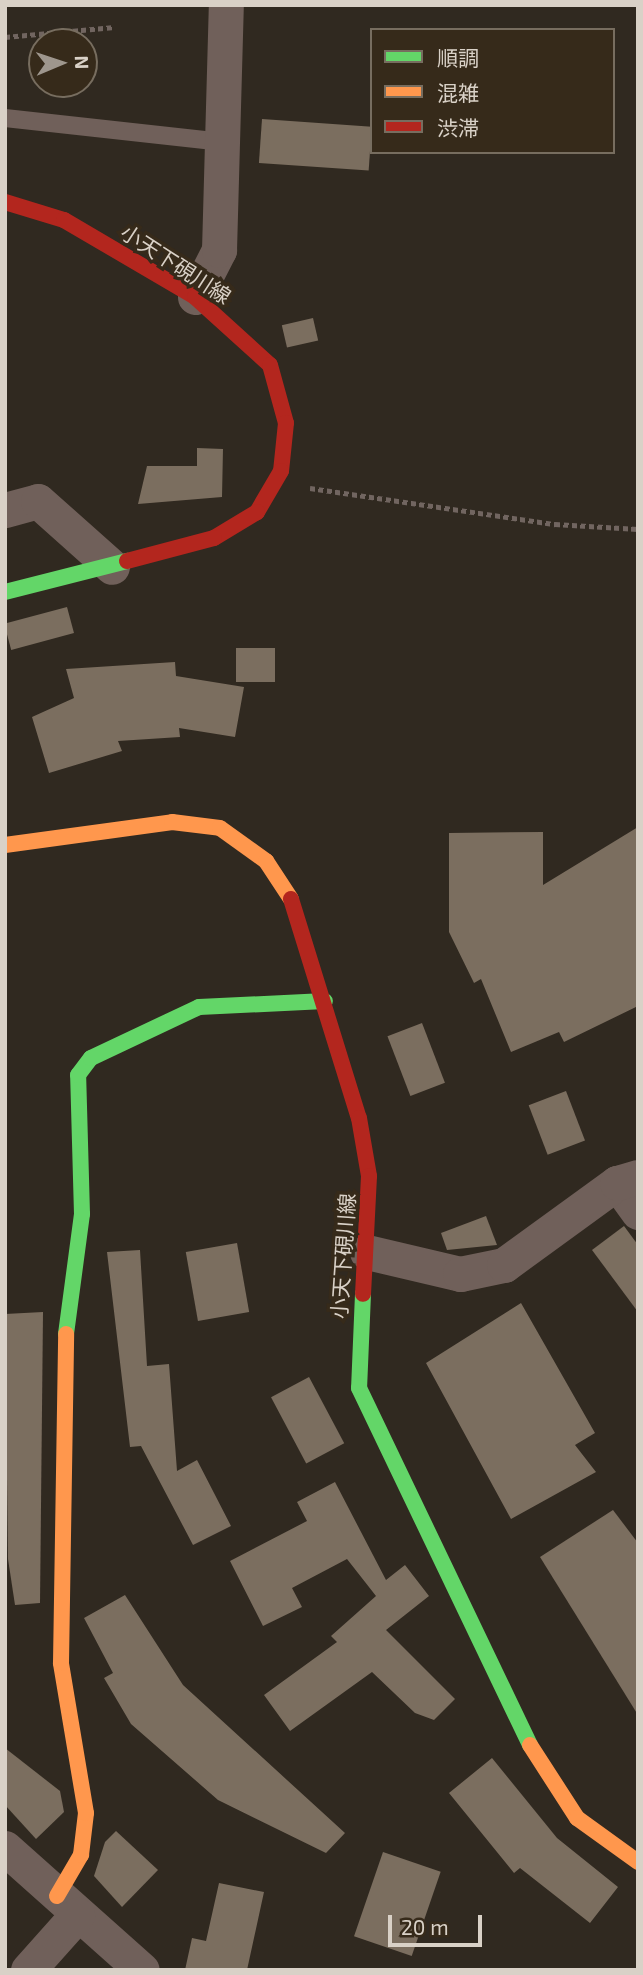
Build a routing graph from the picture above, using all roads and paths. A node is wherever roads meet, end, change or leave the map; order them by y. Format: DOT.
graph roads {
  1 [pos="226,5"];
  2 [pos="115,27"];
  3 [pos="5,37"];
  4 [pos="5,118"];
  5 [pos="223,142"];
  6 [pos="5,202"];
  7 [pos="195,297"];
  8 [pos="275,483"];
  9 [pos="5,510"];
  10 [pos="638,529"];
  11 [pos="112,567"];
  12 [pos="5,592"];
  13 [pos="5,845"];
  14 [pos="325,1001"];
  15 [pos="627,1180"];
  16 [pos="638,1212"];
  17 [pos="367,1252"];
  18 [pos="5,1847"];
  19 [pos="638,1862"];
  20 [pos="67,1905"];
  21 [pos="28,1970"];
  22 [pos="142,1970"];
  1 -- 5 [label="street"];
  2 -- 3 [label="path"];
  4 -- 5 [label="lane"];
  5 -- 7 [label="street"];
  6 -- 7 [label="main road, 小天下硯川線"];
  7 -- 8 [label="main road, 小天下硯川線"];
  8 -- 10 [label="path"];
  8 -- 11 [label="main road, 小天下硯川線"];
  9 -- 11 [label="street"];
  11 -- 12 [label="main road, 小天下硯川線"];
  13 -- 14 [label="main road, 小天下硯川線"];
  14 -- 17 [label="main road, 小天下硯川線"];
  14 -- 20 [label="main road"];
  15 -- 16 [label="street"];
  15 -- 17 [label="street"];
  17 -- 19 [label="main road, 小天下硯川線"];
  18 -- 20 [label="street"];
  20 -- 21 [label="street"];
  20 -- 22 [label="street"];
}
